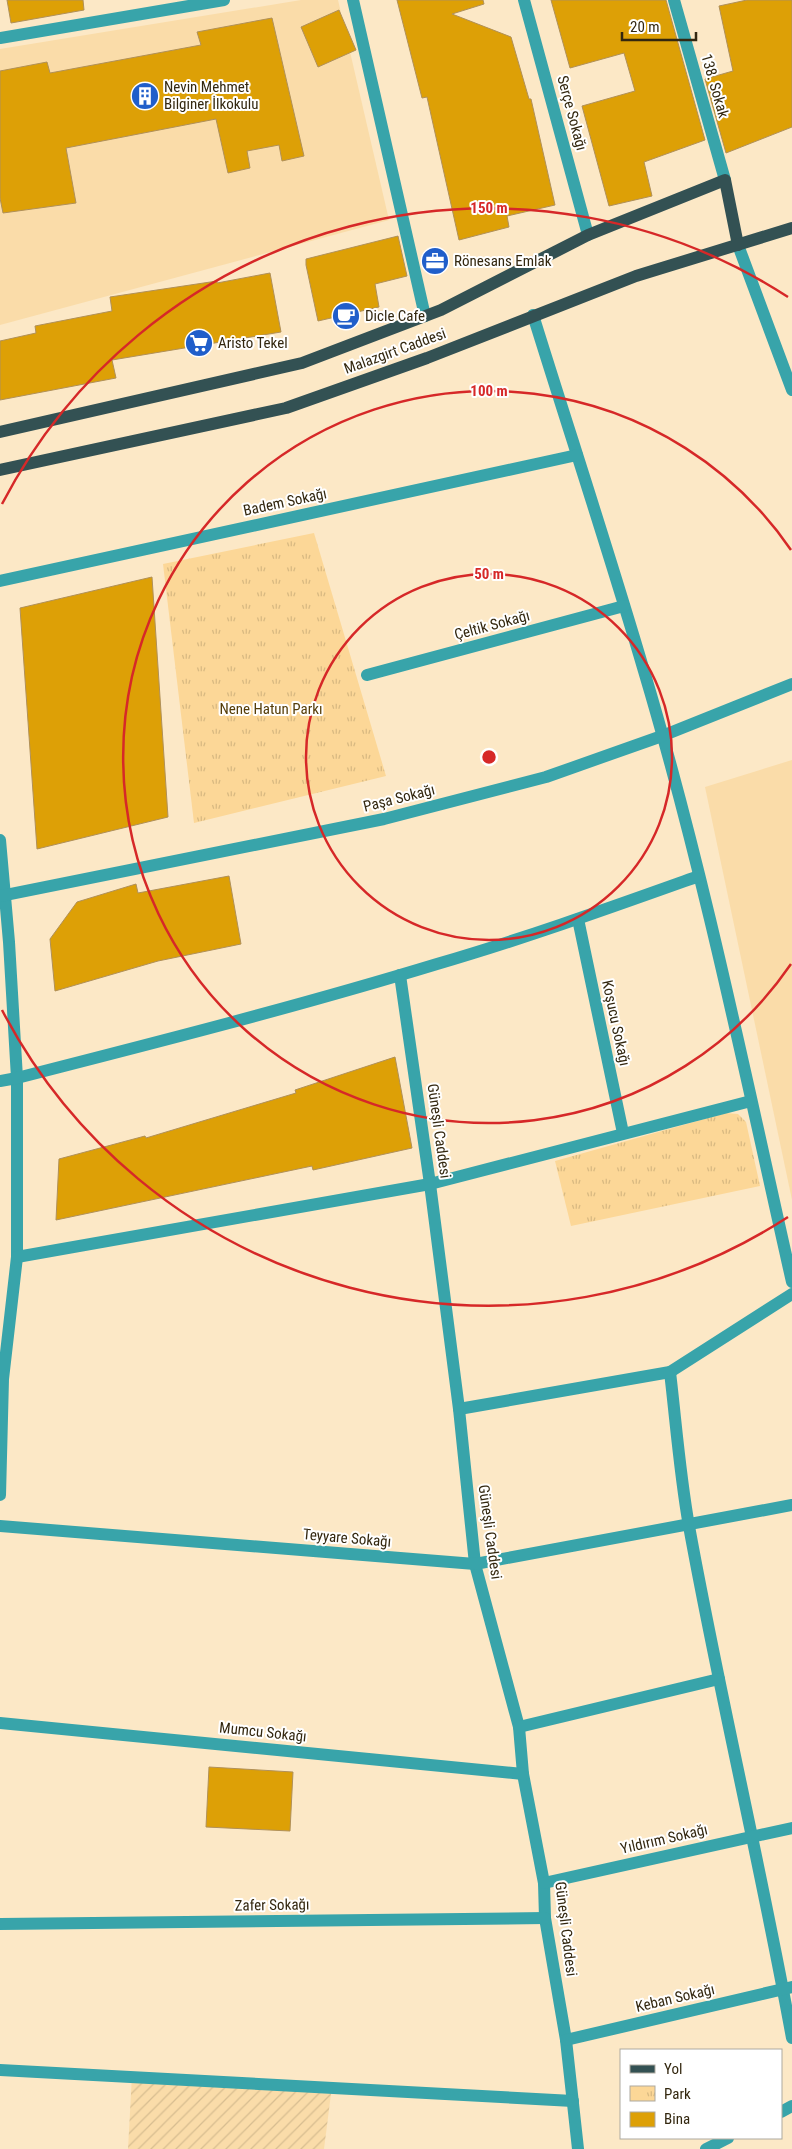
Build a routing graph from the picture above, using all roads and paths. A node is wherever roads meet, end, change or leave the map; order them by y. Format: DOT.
graph roads {
  1 [pos="224,0"];
  2 [pos="353,0"];
  3 [pos="524,0"];
  4 [pos="674,0"];
  5 [pos="0,38"];
  6 [pos="725,180"];
  7 [pos="792,228"];
  8 [pos="588,235"];
  9 [pos="738,245"];
  10 [pos="533,315"];
  11 [pos="425,316"];
  12 [pos="792,390"];
  13 [pos="0,432"];
  14 [pos="577,455"];
  15 [pos="0,470"];
  16 [pos="0,581"];
  17 [pos="624,606"];
  18 [pos="367,675"];
  19 [pos="792,684"];
  20 [pos="662,736"];
  21 [pos="0,840"];
  22 [pos="699,876"];
  23 [pos="2,896"];
  24 [pos="578,919"];
  25 [pos="5,942"];
  26 [pos="400,975"];
  27 [pos="17,1078"];
  28 [pos="0,1081"];
  29 [pos="751,1101"];
  30 [pos="622,1133"];
  31 [pos="430,1184"];
  32 [pos="17,1257"];
  33 [pos="792,1282"];
  34 [pos="792,1294"];
  35 [pos="670,1372"];
  36 [pos="2,1379"];
  37 [pos="459,1409"];
  38 [pos="0,1495"];
  39 [pos="792,1505"];
  40 [pos="688,1524"];
  41 [pos="0,1526"];
  42 [pos="475,1564"];
  43 [pos="719,1680"];
  44 [pos="0,1723"];
  45 [pos="519,1727"];
  46 [pos="523,1774"];
  47 [pos="792,1828"];
  48 [pos="753,1836"];
  49 [pos="544,1883"];
  50 [pos="545,1918"];
  51 [pos="0,1924"];
  52 [pos="788,1988"];
  53 [pos="792,2038"];
  54 [pos="566,2040"];
  55 [pos="0,2070"];
  56 [pos="573,2101"];
  57 [pos="726,2139"];
  58 [pos="578,2149"];
  59 [pos="706,2149"];
  1 -- 5 [label="street"];
  2 -- 11 [label="street"];
  3 -- 8 [label="street, Serçe Sokağı"];
  4 -- 6 [label="street, 138. Sokak"];
  6 -- 8 [label="main road, Malazgirt Caddesi"];
  6 -- 9 [label="main road"];
  7 -- 9 [label="main road, Malazgirt Caddesi"];
  8 -- 11 [label="main road, Malazgirt Caddesi"];
  9 -- 10 [label="main road, Malazgirt Caddesi"];
  9 -- 12 [label="street"];
  10 -- 14 [label="street"];
  10 -- 15 [label="main road, Malazgirt Caddesi"];
  11 -- 13 [label="main road, Malazgirt Caddesi"];
  14 -- 16 [label="street, Badem Sokağı"];
  14 -- 17 [label="street"];
  17 -- 18 [label="street, Çeltik Sokağı"];
  17 -- 20 [label="street"];
  19 -- 20 [label="street, Paşa Sokağı"];
  20 -- 22 [label="street"];
  20 -- 23 [label="street, Paşa Sokağı"];
  21 -- 23 [label="street"];
  22 -- 24 [label="street"];
  22 -- 29 [label="street"];
  23 -- 25 [label="street"];
  24 -- 26 [label="street"];
  24 -- 30 [label="street, Koşucu Sokağı"];
  25 -- 27 [label="street"];
  26 -- 27 [label="street"];
  26 -- 31 [label="street, Güneşli Caddesi"];
  27 -- 28 [label="street"];
  27 -- 32 [label="street"];
  29 -- 30 [label="street"];
  29 -- 33 [label="street"];
  30 -- 31 [label="street"];
  31 -- 32 [label="street"];
  31 -- 37 [label="street, Güneşli Caddesi"];
  32 -- 36 [label="street"];
  34 -- 35 [label="street"];
  35 -- 37 [label="street"];
  35 -- 40 [label="street"];
  36 -- 38 [label="street"];
  37 -- 42 [label="street, Güneşli Caddesi"];
  39 -- 40 [label="street, Teyyare Sokağı"];
  40 -- 42 [label="street, Teyyare Sokağı"];
  40 -- 43 [label="street"];
  41 -- 42 [label="street, Teyyare Sokağı"];
  42 -- 45 [label="street, Güneşli Caddesi"];
  43 -- 45 [label="street"];
  43 -- 48 [label="street"];
  44 -- 46 [label="street, Mumcu Sokağı"];
  45 -- 46 [label="street, Güneşli Caddesi"];
  46 -- 49 [label="street, Güneşli Caddesi"];
  47 -- 48 [label="street, Yıldırım Sokağı"];
  48 -- 49 [label="street, Yıldırım Sokağı"];
  48 -- 52 [label="street"];
  49 -- 50 [label="street, Güneşli Caddesi"];
  50 -- 51 [label="street, Zafer Sokağı"];
  50 -- 54 [label="street, Güneşli Caddesi"];
  52 -- 53 [label="street"];
  52 -- 54 [label="street, Keban Sokağı"];
  54 -- 56 [label="street, Güneşli Caddesi"];
  55 -- 56 [label="street"];
  56 -- 58 [label="street, Güneşli Caddesi"];
  57 -- 59 [label="street"];
}
